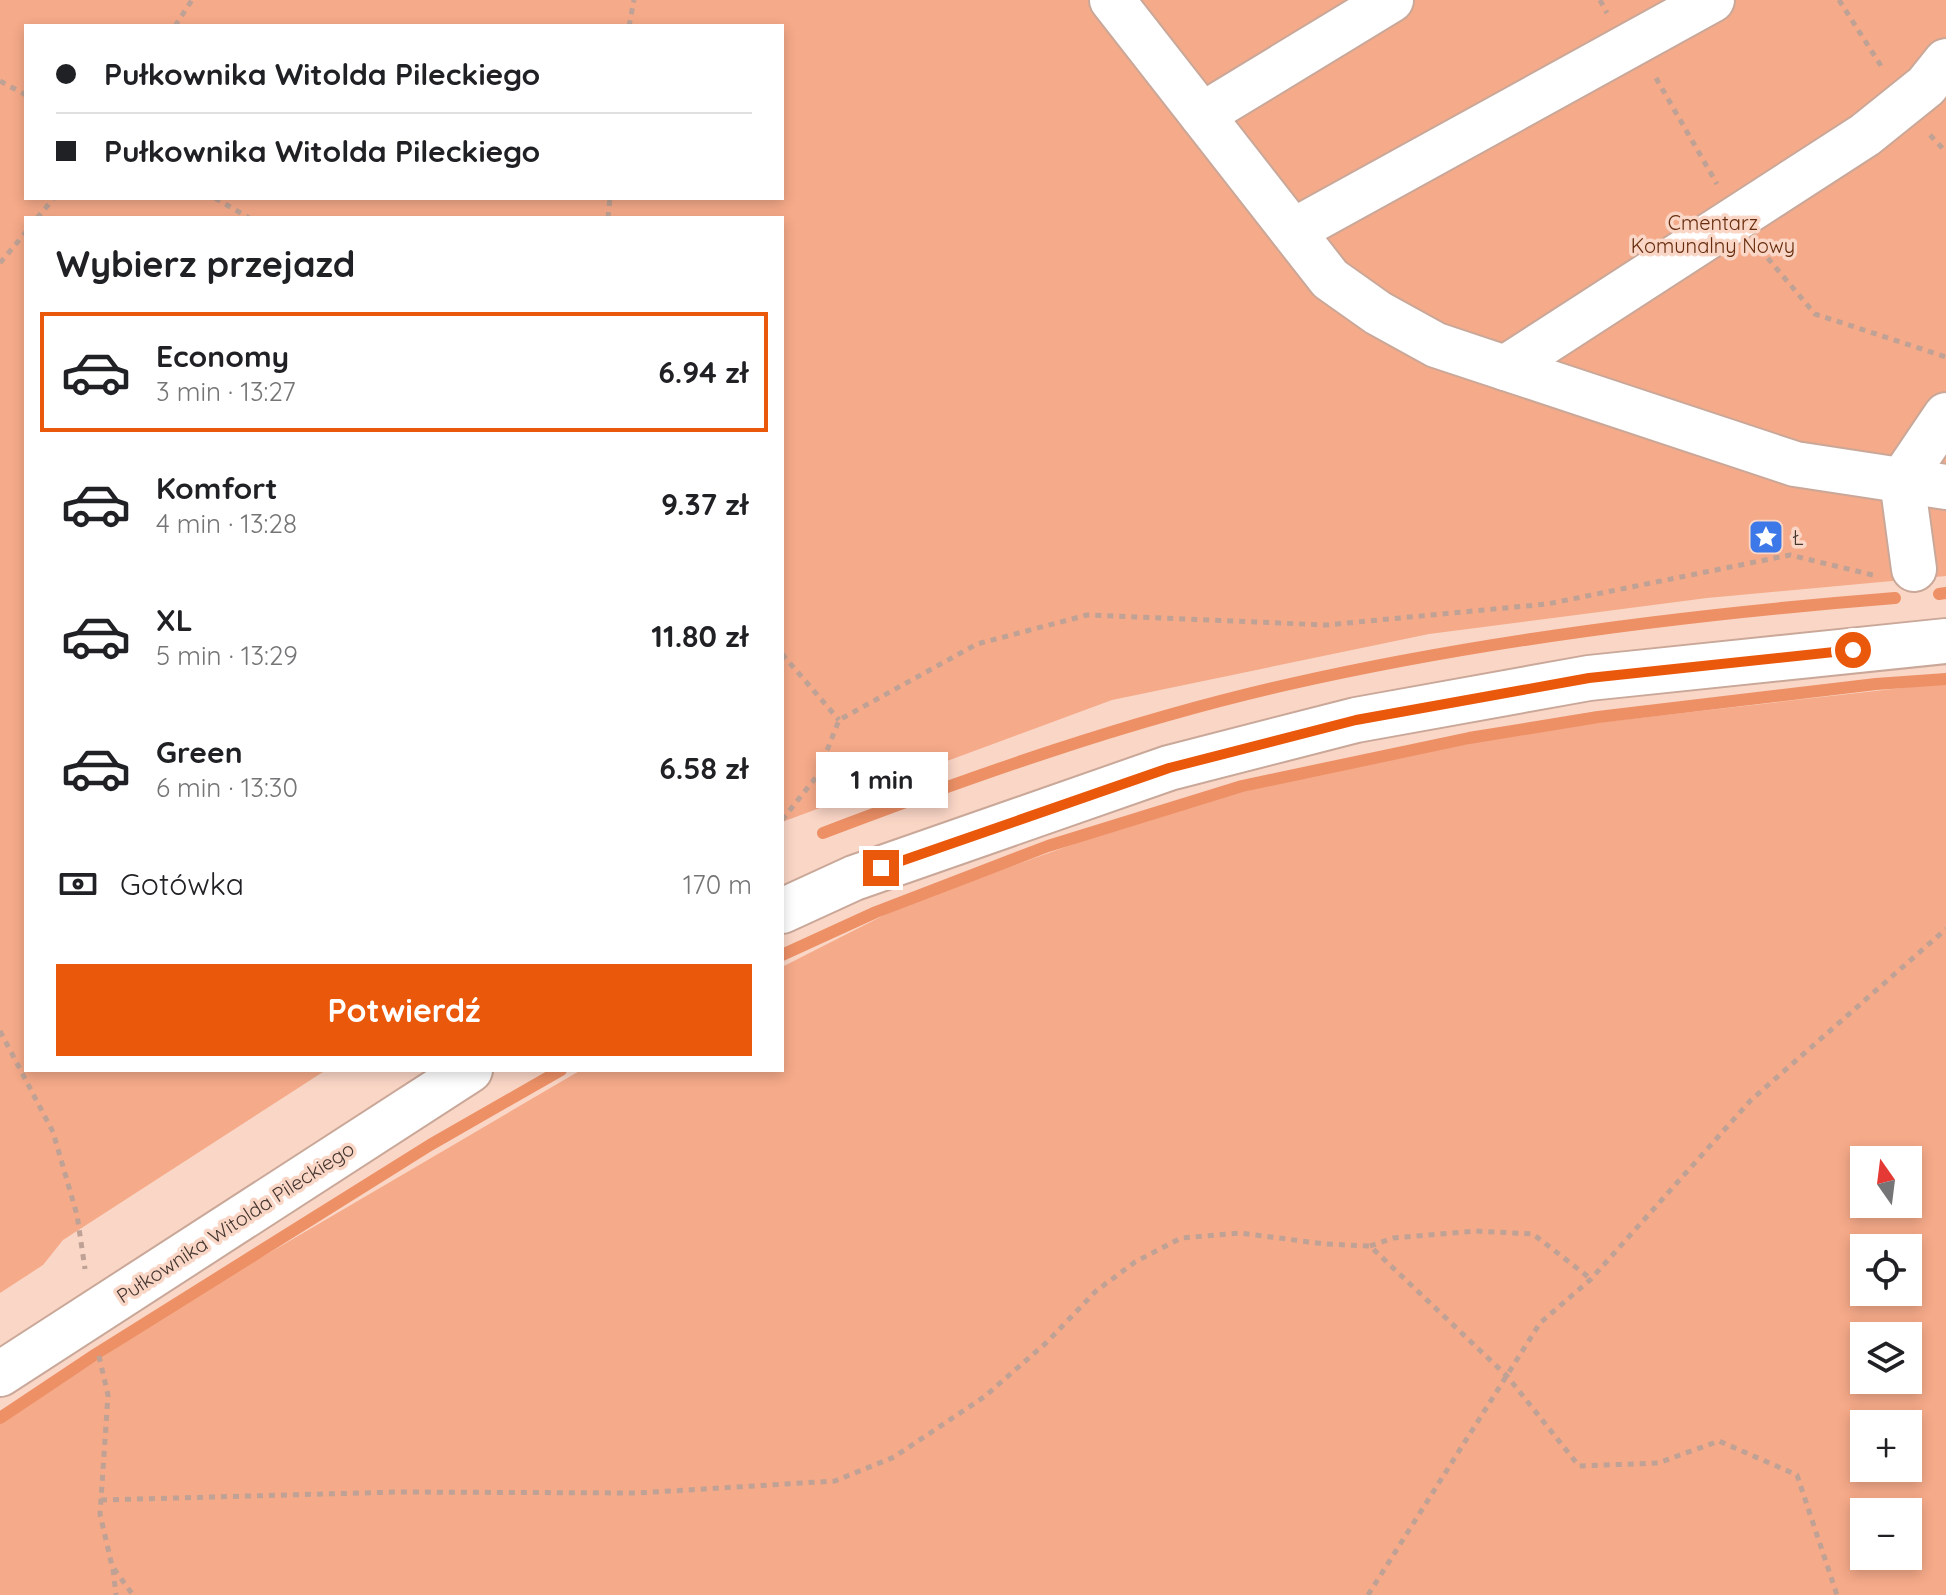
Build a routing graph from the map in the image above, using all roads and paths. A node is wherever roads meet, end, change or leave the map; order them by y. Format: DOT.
graph roads {
  1 [pos="192,0"];
  2 [pos="634,0"];
  3 [pos="1112,0"];
  4 [pos="1391,0"];
  5 [pos="1712,0"];
  6 [pos="1839,0"];
  7 [pos="176,24"];
  8 [pos="629,24"];
  9 [pos="1946,61"];
  10 [pos="0,81"];
  11 [pos="1659,82"];
  12 [pos="24,94"];
  13 [pos="1903,104"];
  14 [pos="1202,115"];
  15 [pos="52,200"];
  16 [pos="218,200"];
  17 [pos="39,216"];
  18 [pos="246,216"];
  19 [pos="1737,217"];
  20 [pos="1293,231"];
  21 [pos="24,234"];
  22 [pos="0,263"];
  23 [pos="1771,264"];
  24 [pos="1946,357"];
  25 [pos="1505,368"];
  26 [pos="1946,415"];
  27 [pos="1902,480"];
  28 [pos="1946,487"];
  29 [pos="1895,572"];
  30 [pos="1946,641"];
  31 [pos="784,656"];
  32 [pos="839,720"];
  33 [pos="784,817"];
  34 [pos="784,910"];
  35 [pos="1946,929"];
  36 [pos="0,1031"];
  37 [pos="467,1072"];
  38 [pos="1370,1246"];
  39 [pos="86,1277"];
  40 [pos="1591,1279"];
  41 [pos="99,1357"];
  42 [pos="0,1374"];
  43 [pos="1507,1376"];
  44 [pos="101,1500"];
  45 [pos="112,1566"];
  46 [pos="116,1595"];
  47 [pos="133,1595"];
  48 [pos="1368,1595"];
  49 [pos="1837,1595"];
  1 -- 7 [label="path"];
  2 -- 8 [label="path"];
  3 -- 14 [label="street"];
  4 -- 14 [label="street"];
  5 -- 20 [label="street"];
  6 -- 13 [label="path"];
  9 -- 13 [label="street"];
  10 -- 12 [label="path"];
  11 -- 19 [label="path"];
  13 -- 19 [label="street"];
  14 -- 20 [label="street"];
  15 -- 17 [label="path"];
  16 -- 18 [label="path"];
  19 -- 25 [label="street"];
  20 -- 25 [label="street"];
  21 -- 22 [label="path"];
  23 -- 24 [label="path"];
  25 -- 27 [label="street"];
  26 -- 27 [label="street"];
  27 -- 28 [label="street"];
  27 -- 29 [label="street"];
  29 -- 32 [label="path"];
  30 -- 34 [label="street"];
  31 -- 32 [label="path"];
  32 -- 33 [label="path"];
  35 -- 40 [label="path"];
  36 -- 39 [label="path"];
  37 -- 42 [label="street, Pułkownika Witolda Pileckiego"];
  38 -- 40 [label="path"];
  38 -- 43 [label="path"];
  38 -- 44 [label="path"];
  40 -- 43 [label="path"];
  41 -- 44 [label="path"];
  43 -- 48 [label="path"];
  43 -- 49 [label="path"];
  44 -- 45 [label="path"];
  45 -- 46 [label="path"];
  45 -- 47 [label="path"];
}
